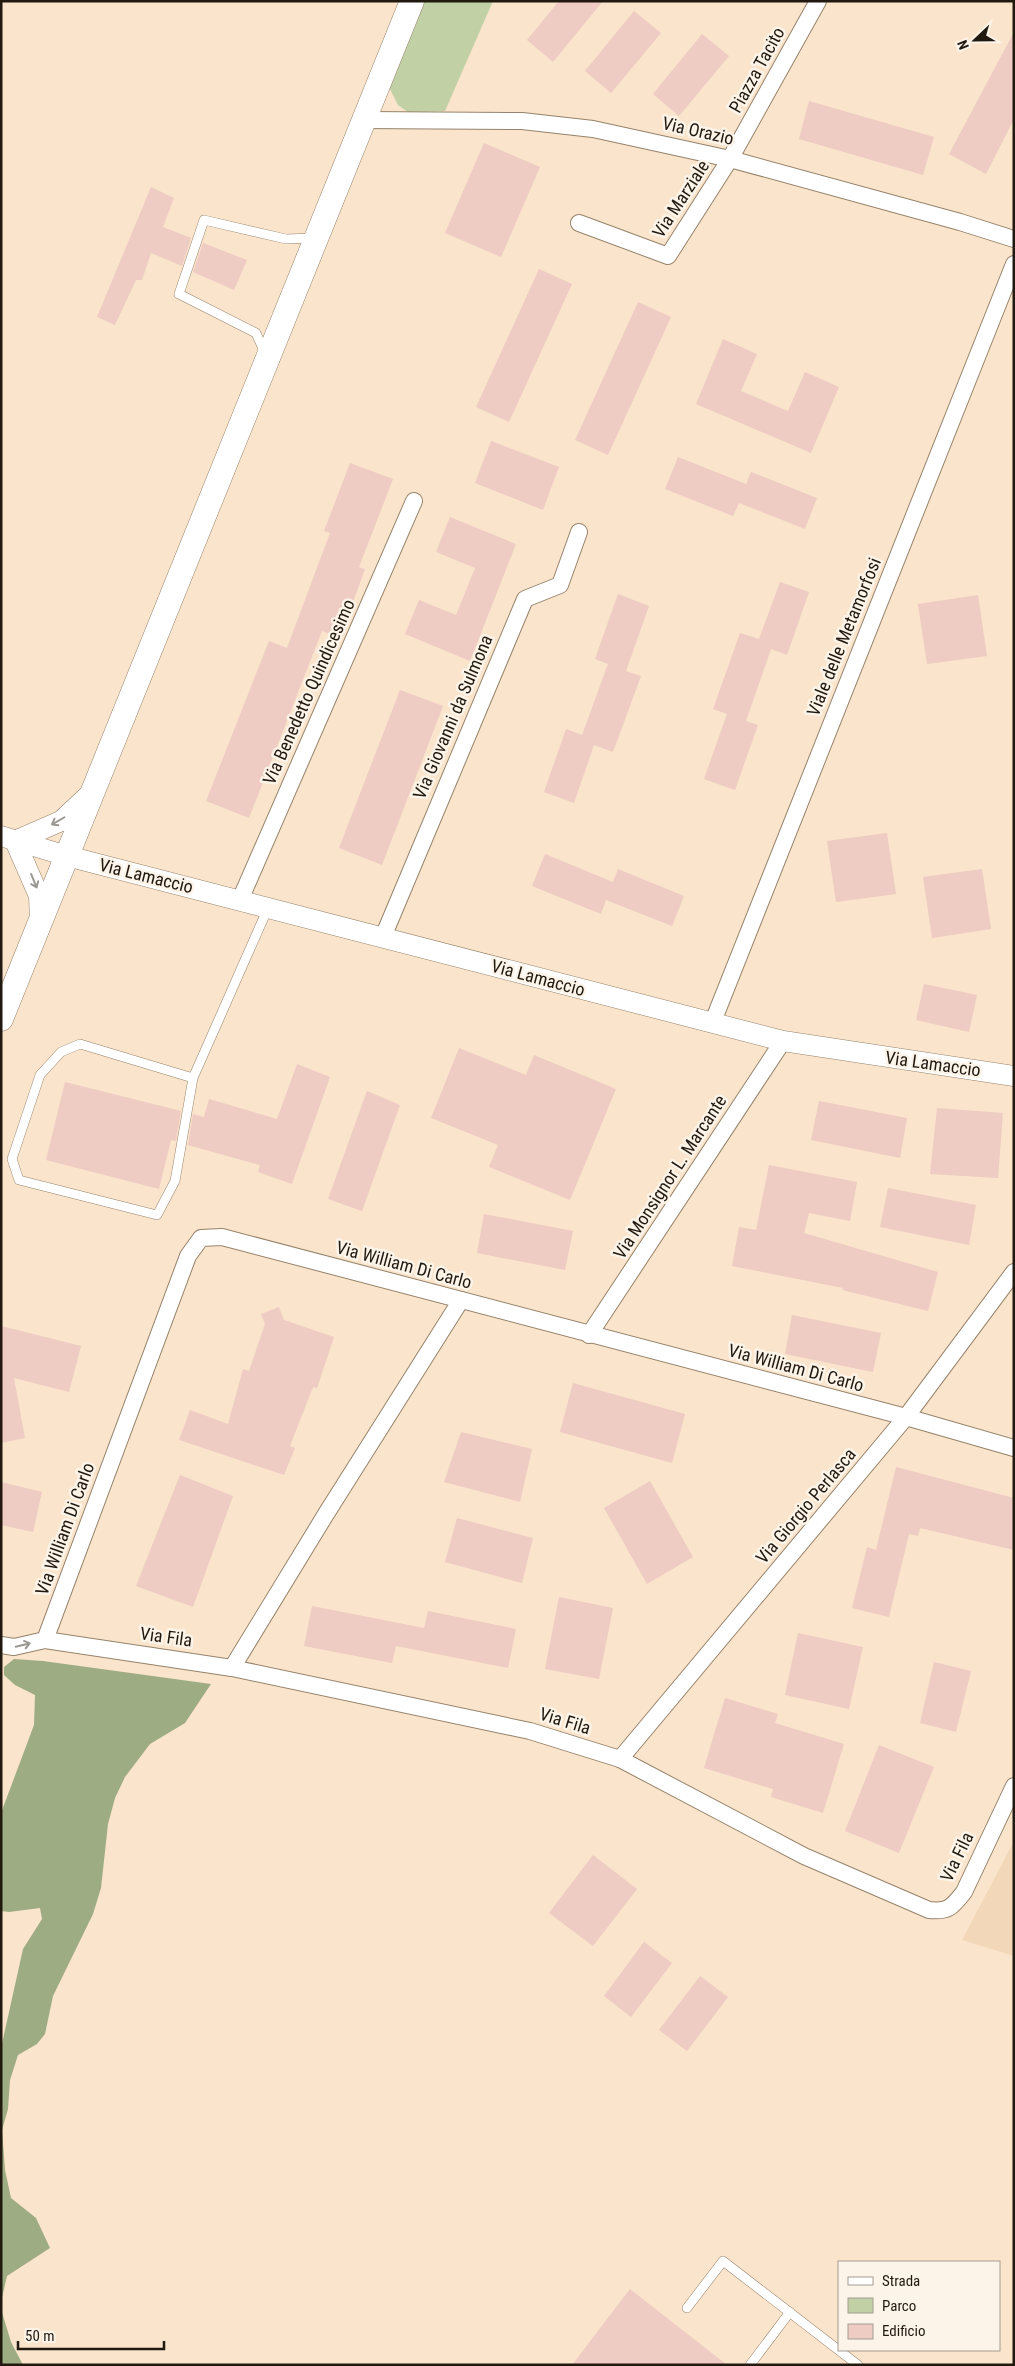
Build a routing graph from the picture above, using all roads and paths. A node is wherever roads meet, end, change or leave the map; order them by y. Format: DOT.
graph roads {
  1 [pos="412,1"];
  2 [pos="818,1"];
  3 [pos="363,120"];
  4 [pos="730,159"];
  5 [pos="579,223"];
  6 [pos="317,237"];
  7 [pos="1014,240"];
  8 [pos="1014,264"];
  9 [pos="1014,297"];
  10 [pos="994,313"];
  11 [pos="268,360"];
  12 [pos="414,501"];
  13 [pos="579,532"];
  14 [pos="94,790"];
  15 [pos="8,839"];
  16 [pos="67,856"];
  17 [pos="240,900"];
  18 [pos="269,907"];
  19 [pos="40,923"];
  20 [pos="382,936"];
  21 [pos="1,1019"];
  22 [pos="712,1024"];
  23 [pos="783,1042"];
  24 [pos="1014,1076"];
  25 [pos="193,1078"];
  26 [pos="1014,1272"];
  27 [pos="461,1300"];
  28 [pos="589,1336"];
  29 [pos="906,1418"];
  30 [pos="1014,1448"];
  31 [pos="45,1640"];
  32 [pos="1,1645"];
  33 [pos="232,1668"];
  34 [pos="620,1759"];
  35 [pos="1014,1786"];
  36 [pos="687,2308"];
  37 [pos="790,2312"];
  38 [pos="838,2349"];
  39 [pos="840,2351"];
  40 [pos="750,2365"];
  41 [pos="858,2365"];
  1 -- 3 [label="main road"];
  2 -- 4 [label="street, Piazza Tacito"];
  3 -- 4 [label="street, Via Orazio"];
  3 -- 6 [label="main road"];
  4 -- 5 [label="street, Via Marziale"];
  4 -- 7 [label="street, Via Orazio"];
  6 -- 11 [label="main road"];
  6 -- 11 [label="lane"];
  8 -- 10 [label="street, Viale delle Metamorfosi"];
  9 -- 10 [label="street"];
  10 -- 22 [label="street, Viale delle Metamorfosi"];
  11 -- 14 [label="main road"];
  12 -- 17 [label="street, Via Benedetto Quindicesimo"];
  13 -- 20 [label="street, Via Giovanni da Sulmona"];
  14 -- 15 [label="street, one-way"];
  14 -- 16 [label="main road"];
  15 -- 16 [label="street, Via Lamaccio"];
  15 -- 19 [label="street, one-way"];
  16 -- 17 [label="street, Via Lamaccio"];
  16 -- 19 [label="main road"];
  17 -- 18 [label="street, Via Lamaccio"];
  18 -- 20 [label="street, Via Lamaccio"];
  18 -- 25 [label="lane"];
  19 -- 21 [label="main road"];
  20 -- 22 [label="street, Via Lamaccio"];
  22 -- 23 [label="street, Via Lamaccio"];
  23 -- 24 [label="street, Via Lamaccio"];
  23 -- 28 [label="street, Via Monsignor L. Marcante"];
  25 -- 25 [label="lane"];
  26 -- 29 [label="street, Via Giorgio Perlasca"];
  27 -- 28 [label="street, Via William Di Carlo"];
  27 -- 31 [label="street, Via William Di Carlo"];
  27 -- 33 [label="street"];
  28 -- 29 [label="street, Via William Di Carlo"];
  29 -- 30 [label="street, Via William Di Carlo"];
  29 -- 34 [label="street, Via Giorgio Perlasca"];
  32 -- 31 [label="street, Via Fila, one-way"];
  31 -- 33 [label="street, Via Fila"];
  33 -- 34 [label="street, Via Fila"];
  34 -- 35 [label="street, Via Fila"];
  36 -- 37 [label="lane"];
  37 -- 38 [label="lane"];
  37 -- 40 [label="lane"];
  39 -- 41 [label="lane"];
}
